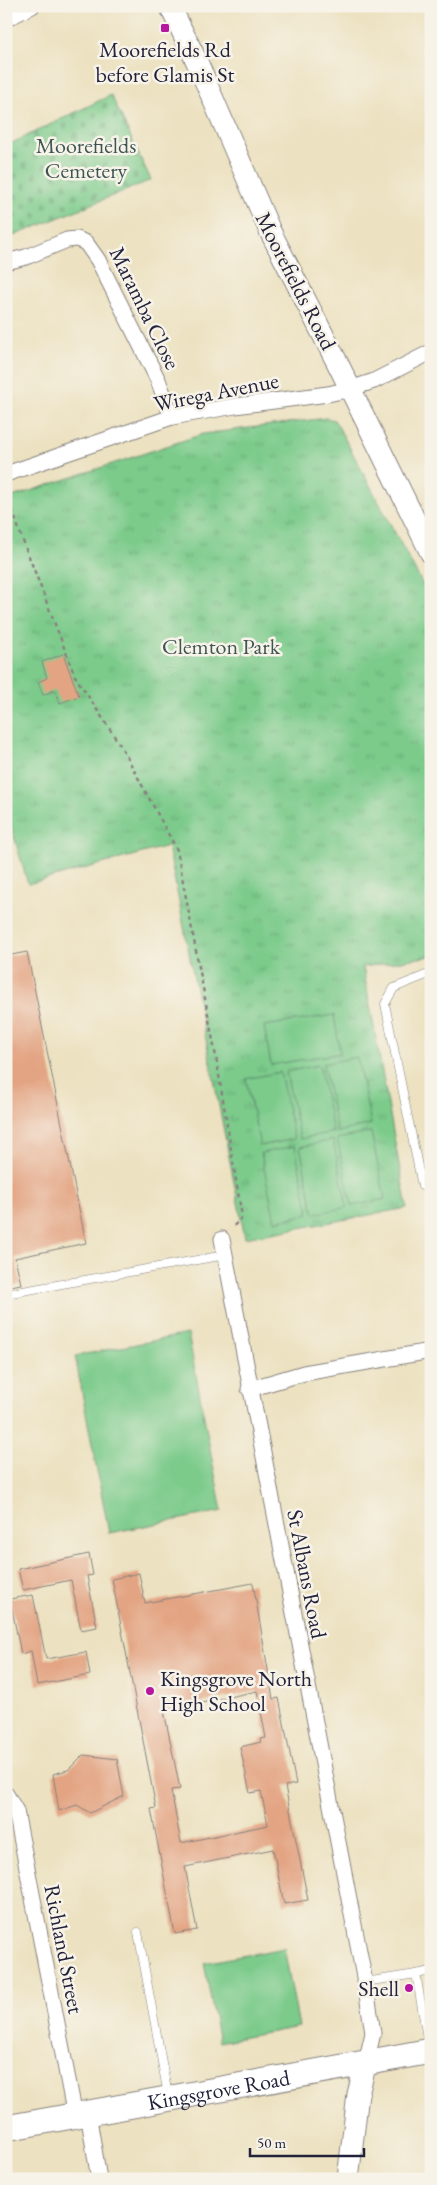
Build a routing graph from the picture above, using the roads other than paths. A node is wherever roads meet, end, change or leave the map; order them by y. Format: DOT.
graph roads {
  1 [pos="32,6"];
  2 [pos="170,6"];
  3 [pos="6,19"];
  4 [pos="6,262"];
  5 [pos="431,352"];
  6 [pos="350,389"];
  7 [pos="172,417"];
  8 [pos="6,474"];
  9 [pos="431,553"];
  10 [pos="431,973"];
  11 [pos="431,1189"];
  12 [pos="222,1240"];
  13 [pos="225,1255"];
  14 [pos="6,1294"];
  15 [pos="431,1351"];
  16 [pos="249,1389"];
  17 [pos="6,1794"];
  18 [pos="138,1932"];
  19 [pos="431,1971"];
  20 [pos="416,1974"];
  21 [pos="365,1982"];
  22 [pos="430,2051"];
  23 [pos="366,2063"];
  24 [pos="169,2099"];
  25 [pos="82,2114"];
  26 [pos="6,2128"];
  27 [pos="100,2179"];
  28 [pos="348,2179"];
  1 -- 3 [label="street"];
  2 -- 6 [label="main road, Moorefields Road"];
  4 -- 7 [label="street, Maramba Close"];
  5 -- 6 [label="street, Wirega Avenue"];
  6 -- 7 [label="street, Wirega Avenue"];
  6 -- 9 [label="main road, Moorefields Road"];
  7 -- 8 [label="street, Wirega Avenue"];
  10 -- 11 [label="lane"];
  12 -- 13 [label="street, St Albans Road"];
  13 -- 14 [label="lane"];
  13 -- 16 [label="street, St Albans Road"];
  15 -- 16 [label="street"];
  16 -- 21 [label="street, St Albans Road"];
  17 -- 25 [label="street, Richland Street"];
  18 -- 24 [label="lane"];
  19 -- 20 [label="lane"];
  20 -- 21 [label="lane"];
  20 -- 22 [label="lane"];
  21 -- 23 [label="street, St Albans Road"];
  22 -- 23 [label="main road, Kingsgrove Road"];
  23 -- 24 [label="main road, Kingsgrove Road"];
  23 -- 28 [label="main road"];
  24 -- 25 [label="main road, Kingsgrove Road"];
  25 -- 26 [label="main road, Kingsgrove Road"];
  25 -- 27 [label="street, Richland Street"];
}
